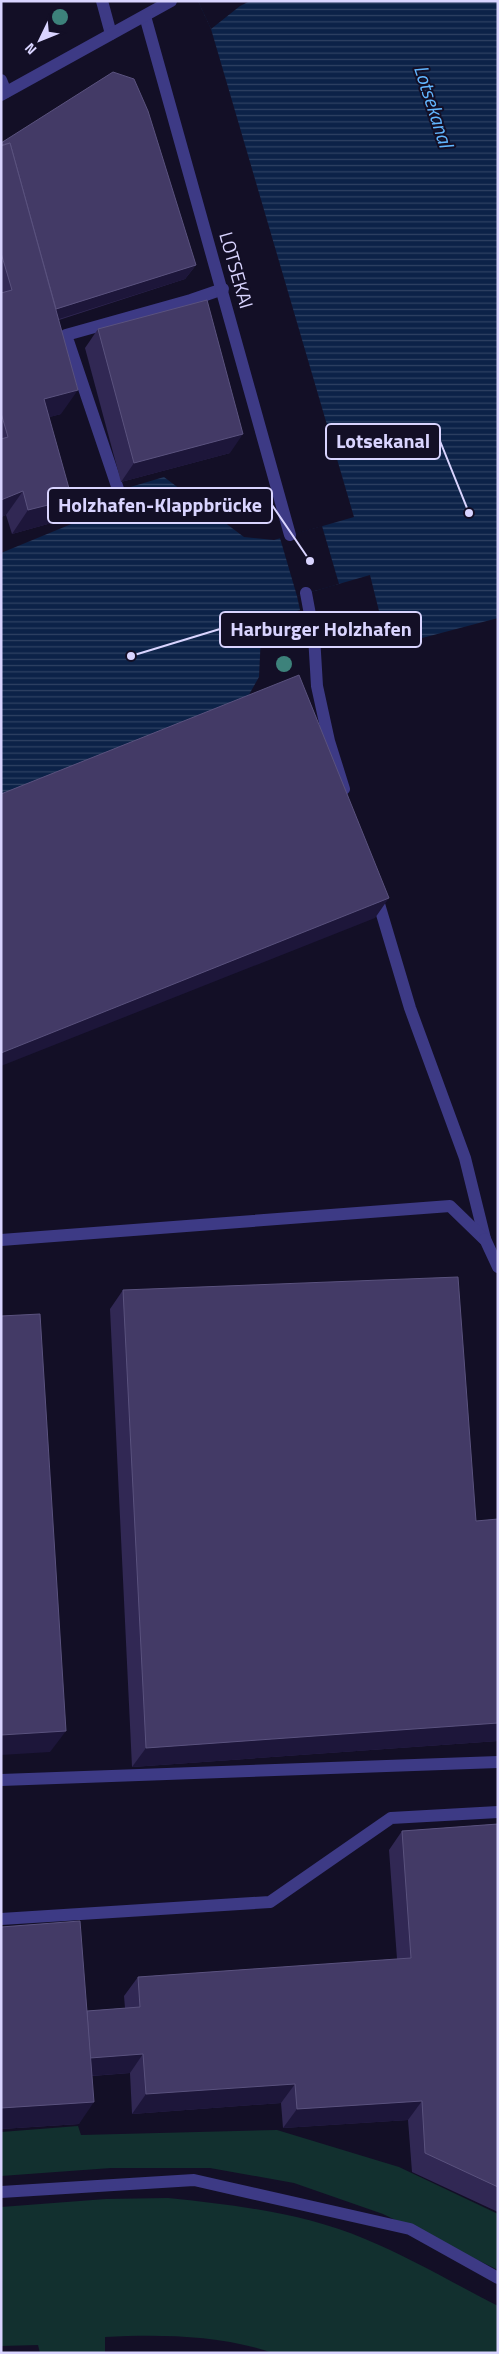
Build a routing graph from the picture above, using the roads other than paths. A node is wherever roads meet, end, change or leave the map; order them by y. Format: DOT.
graph roads {
  1 [pos="102,1"];
  2 [pos="171,1"];
  3 [pos="145,16"];
  4 [pos="111,34"];
  5 [pos="3,89"];
  6 [pos="223,289"];
  7 [pos="120,492"];
  8 [pos="290,535"];
  9 [pos="306,594"];
  10 [pos="346,798"];
  11 [pos="373,883"];
  12 [pos="485,1239"];
  13 [pos="1,1240"];
  14 [pos="498,1267"];
  15 [pos="498,1762"];
  16 [pos="1,1780"];
  17 [pos="498,1812"];
  18 [pos="1,1919"];
  19 [pos="1,2192"];
  20 [pos="498,2278"];
  1 -- 4 [label="street"];
  2 -- 3 [label="street"];
  3 -- 4 [label="street"];
  3 -- 6 [label="street, LOTSEKAI"];
  4 -- 5 [label="street"];
  6 -- 7 [label="street"];
  6 -- 8 [label="street, LOTSEKAI"];
  9 -- 10 [label="street"];
  11 -- 12 [label="street"];
  12 -- 13 [label="street"];
  12 -- 14 [label="street"];
  15 -- 16 [label="street"];
  17 -- 18 [label="street"];
  19 -- 20 [label="street"];
}
